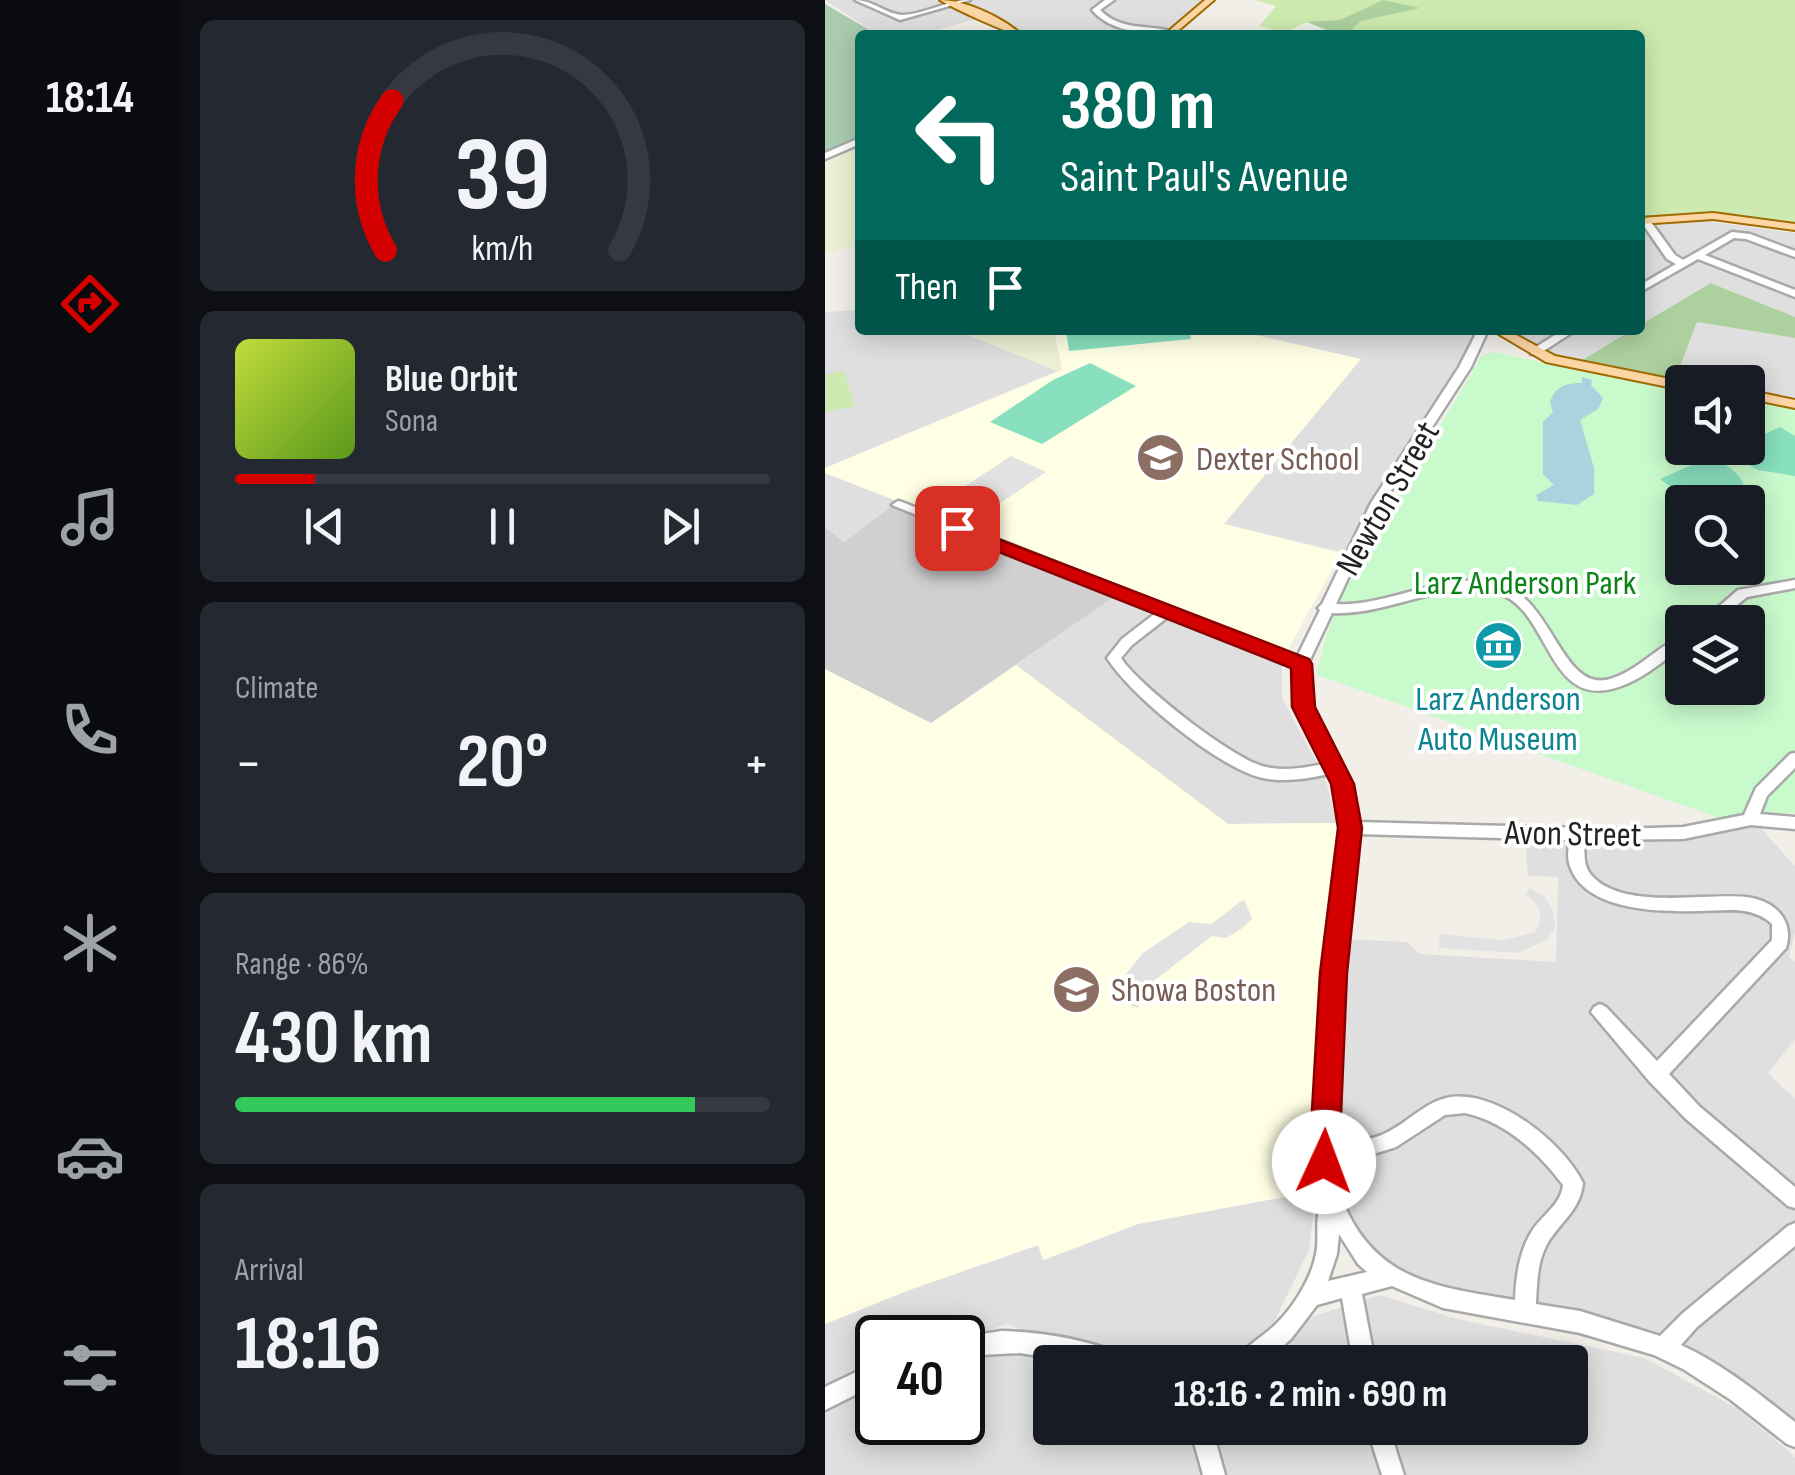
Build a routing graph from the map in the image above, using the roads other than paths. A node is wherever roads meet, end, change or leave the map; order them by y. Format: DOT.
graph roads {
  1 [pos="859,0"];
  2 [pos="966,0"];
  3 [pos="1110,0"];
  4 [pos="1210,0"];
  5 [pos="948,2"];
  6 [pos="1011,30"];
  7 [pos="1146,30"];
  8 [pos="1173,30"];
  9 [pos="855,143"];
  10 [pos="825,156"];
  11 [pos="1645,222"];
  12 [pos="1645,224"];
  13 [pos="1795,229"];
  14 [pos="1795,254"];
  15 [pos="1697,256"];
  16 [pos="1682,263"];
  17 [pos="1645,285"];
  18 [pos="1795,294"];
  19 [pos="1480,335"];
  20 [pos="1507,335"];
  21 [pos="1563,335"];
  22 [pos="1535,352"];
  23 [pos="1665,383"];
  24 [pos="1765,398"];
  25 [pos="1795,404"];
  26 [pos="898,504"];
  27 [pos="1795,584"];
  28 [pos="1729,605"];
  29 [pos="1325,608"];
  30 [pos="1167,611"];
  31 [pos="1665,652"];
  32 [pos="1301,667"];
  33 [pos="1795,758"];
  34 [pos="1333,767"];
  35 [pos="1751,819"];
  36 [pos="1795,823"];
  37 [pos="1350,828"];
  38 [pos="1577,834"];
  39 [pos="1600,1012"];
  40 [pos="1657,1074"];
  41 [pos="1324,1162"];
  42 [pos="1795,1198"];
  43 [pos="1795,1233"];
  44 [pos="1393,1276"];
  45 [pos="1349,1286"];
  46 [pos="1315,1295"];
  47 [pos="1525,1313"];
  48 [pos="985,1343"];
  49 [pos="1047,1345"];
  50 [pos="1272,1345"];
  51 [pos="1361,1345"];
  52 [pos="1665,1348"];
  53 [pos="855,1384"];
  54 [pos="825,1399"];
  55 [pos="1795,1436"];
  56 [pos="1205,1445"];
  57 [pos="1383,1445"];
  58 [pos="1213,1475"];
  59 [pos="1393,1475"];
  1 -- 5 [label="street"];
  2 -- 5 [label="street"];
  3 -- 7 [label="street"];
  4 -- 8 [label="main road"];
  5 -- 6 [label="main road"];
  9 -- 10 [label="street"];
  11 -- 13 [label="main road"];
  12 -- 16 [label="street"];
  14 -- 15 [label="street"];
  15 -- 16 [label="street"];
  15 -- 18 [label="street"];
  16 -- 17 [label="street"];
  19 -- 29 [label="street, Newton Street"];
  20 -- 22 [label="main road"];
  21 -- 22 [label="street"];
  22 -- 23 [label="main road"];
  24 -- 25 [label="main road"];
  26 -- 30 [label="street"];
  27 -- 28 [label="street"];
  29 -- 31 [label="street"];
  29 -- 32 [label="street, Newton Street"];
  30 -- 32 [label="street"];
  30 -- 34 [label="street"];
  32 -- 34 [label="street"];
  33 -- 35 [label="street"];
  34 -- 37 [label="street"];
  35 -- 36 [label="street, Avon Street"];
  35 -- 38 [label="street, Avon Street"];
  37 -- 38 [label="street, Avon Street"];
  37 -- 41 [label="street"];
  38 -- 40 [label="street"];
  39 -- 40 [label="street"];
  40 -- 42 [label="street"];
  41 -- 44 [label="street"];
  41 -- 46 [label="street"];
  41 -- 47 [label="street"];
  43 -- 52 [label="street"];
  44 -- 45 [label="street"];
  44 -- 47 [label="street"];
  45 -- 46 [label="street"];
  45 -- 51 [label="street"];
  46 -- 50 [label="street"];
  47 -- 52 [label="street"];
  48 -- 49 [label="street"];
  52 -- 55 [label="street"];
  53 -- 54 [label="street"];
  56 -- 58 [label="street"];
  57 -- 59 [label="street"];
}
